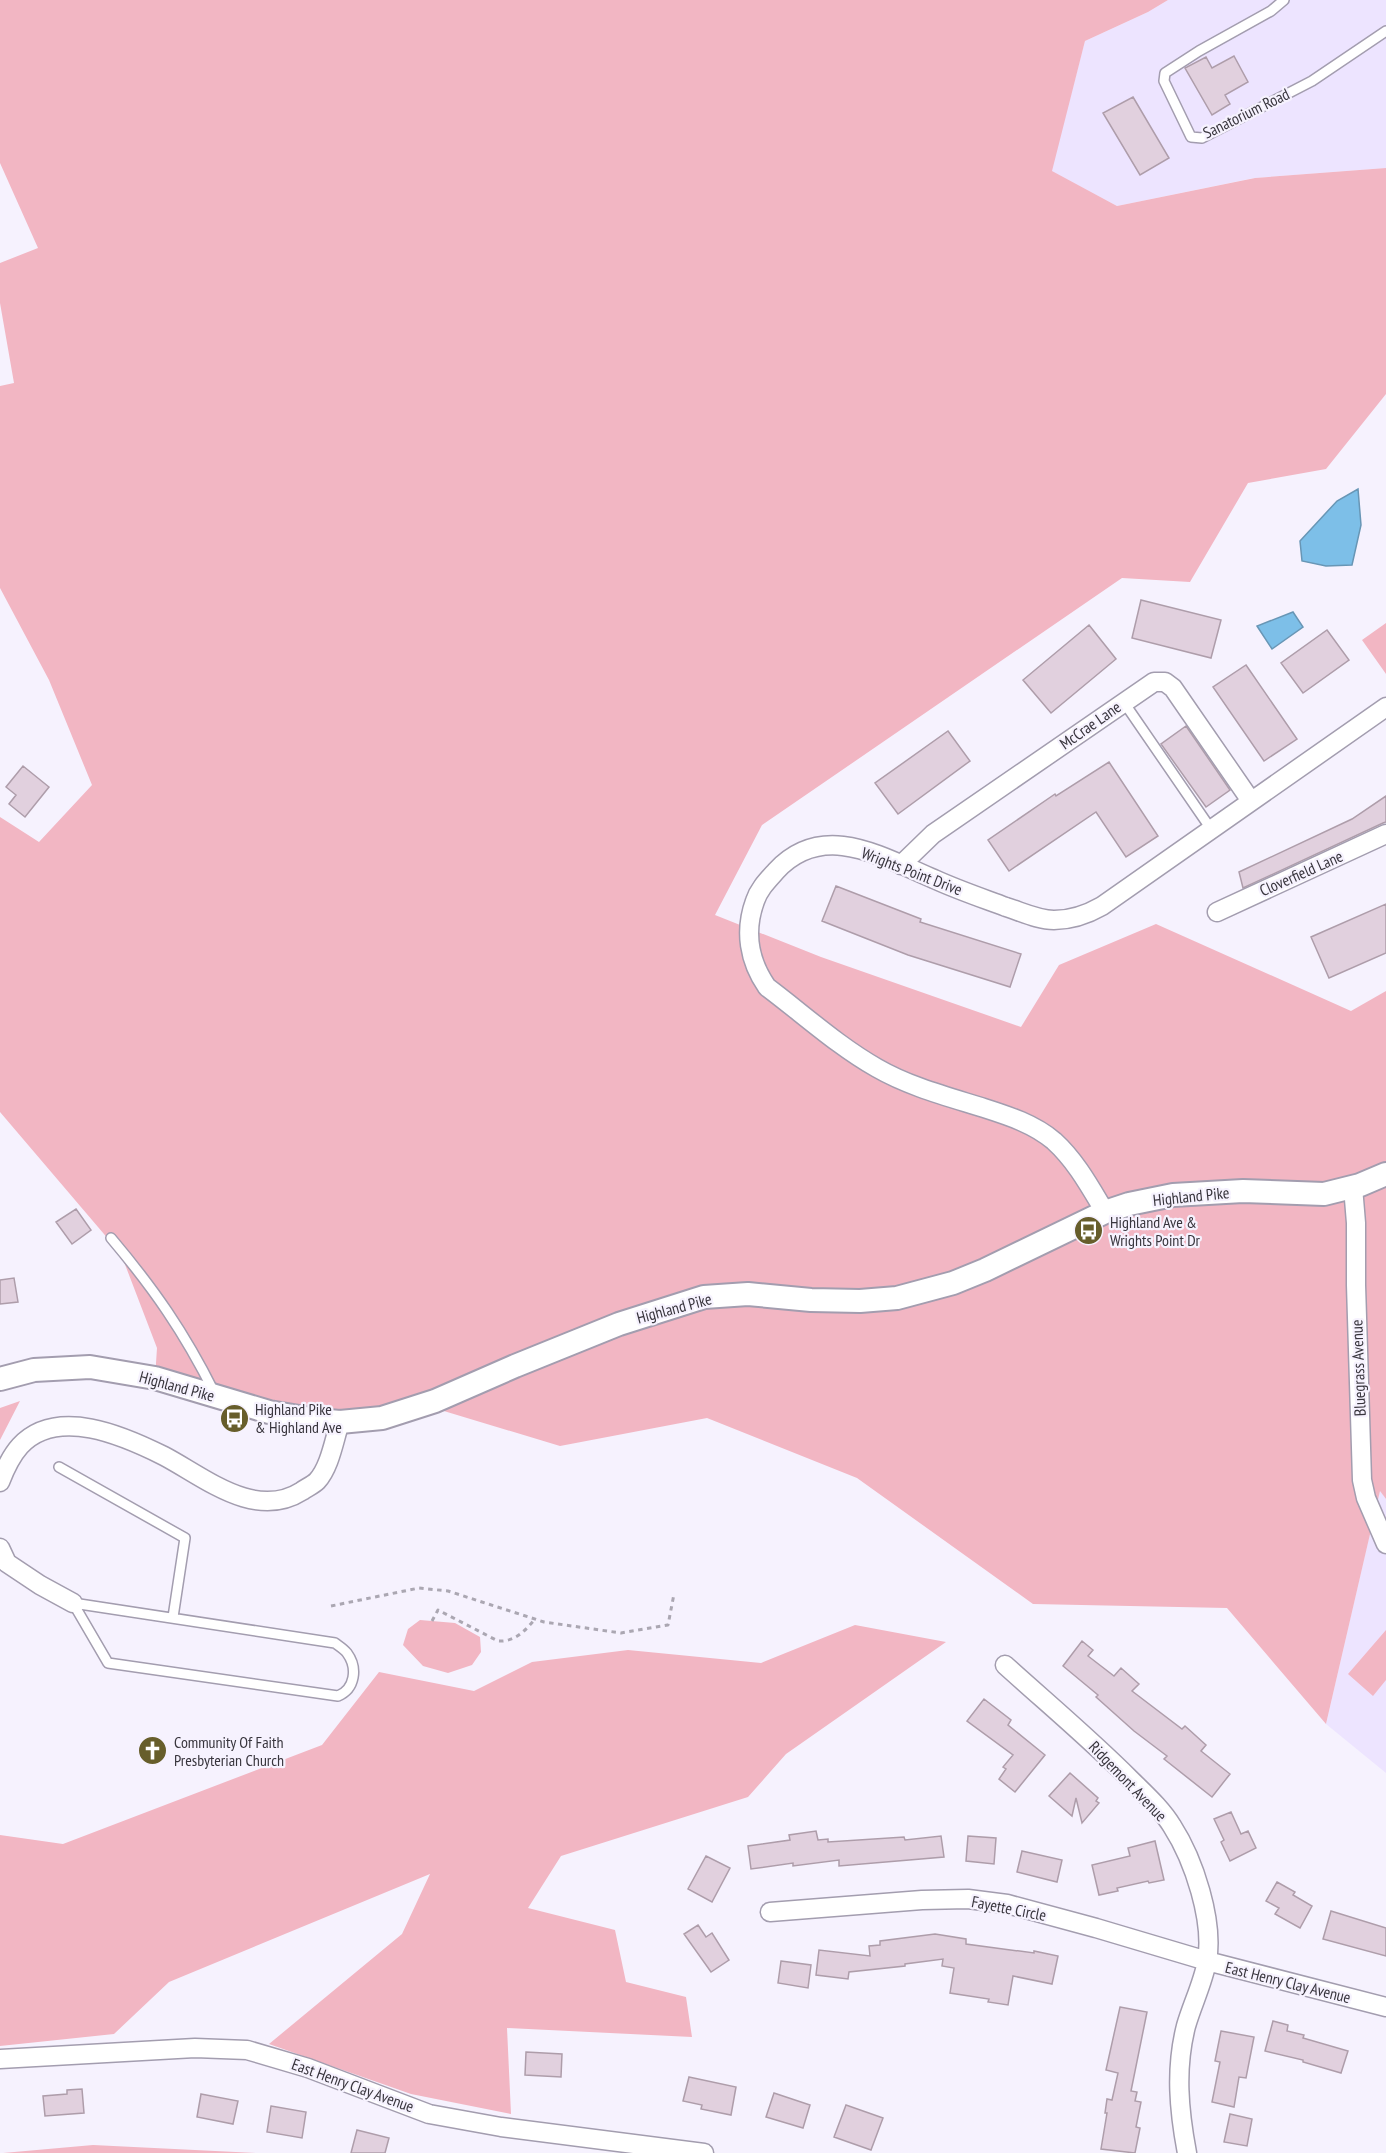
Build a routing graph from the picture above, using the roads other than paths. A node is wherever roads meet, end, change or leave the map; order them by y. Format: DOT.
graph roads {
  1 [pos="1280,2"];
  2 [pos="1386,32"];
  3 [pos="1123,701"];
  4 [pos="1386,707"];
  5 [pos="1251,801"];
  6 [pos="1211,830"];
  7 [pos="1386,834"];
  8 [pos="901,865"];
  9 [pos="1217,912"];
  10 [pos="1386,1174"];
  11 [pos="1353,1187"];
  12 [pos="1105,1212"];
  13 [pos="111,1238"];
  14 [pos="0,1379"];
  15 [pos="217,1396"];
  16 [pos="339,1422"];
  17 [pos="59,1467"];
  18 [pos="0,1482"];
  19 [pos="1386,1544"];
  20 [pos="0,1548"];
  21 [pos="73,1603"];
  22 [pos="173,1617"];
  23 [pos="1005,1665"];
  24 [pos="770,1912"];
  25 [pos="1207,1961"];
  26 [pos="1386,2007"];
  27 [pos="0,2059"];
  28 [pos="704,2153"];
  29 [pos="1187,2153"];
  1 -- 2 [label="lane, Sanatorium Road"];
  3 -- 5 [label="street, McCrae Lane"];
  3 -- 6 [label="lane"];
  3 -- 8 [label="street, McCrae Lane"];
  4 -- 5 [label="street, Wrights Point Drive"];
  5 -- 6 [label="street, Wrights Point Drive"];
  6 -- 8 [label="street, Wrights Point Drive"];
  7 -- 9 [label="street, Cloverfield Lane"];
  8 -- 12 [label="street, Wrights Point Drive"];
  10 -- 11 [label="street, Highland Pike"];
  11 -- 12 [label="street, Highland Pike"];
  11 -- 19 [label="street, Bluegrass Avenue"];
  12 -- 16 [label="street, Highland Pike"];
  13 -- 15 [label="lane"];
  14 -- 15 [label="street, Highland Pike"];
  15 -- 16 [label="street, Highland Pike"];
  16 -- 18 [label="street"];
  17 -- 22 [label="lane"];
  20 -- 21 [label="street"];
  21 -- 22 [label="lane"];
  21 -- 22 [label="lane"];
  23 -- 25 [label="street, Ridgemont Avenue"];
  24 -- 25 [label="street, Fayette Circle"];
  25 -- 26 [label="street, East Henry Clay Avenue"];
  25 -- 29 [label="street, East Henry Clay Avenue"];
  27 -- 28 [label="street, East Henry Clay Avenue"];
}
